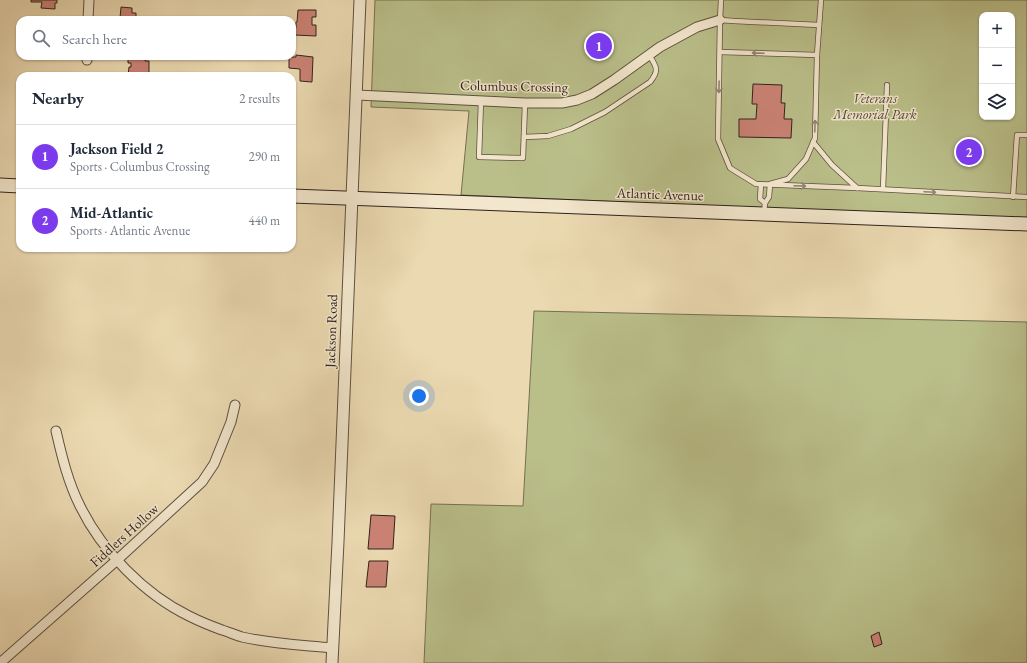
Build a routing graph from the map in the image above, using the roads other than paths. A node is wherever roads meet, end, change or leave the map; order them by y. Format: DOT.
graph roads {
  1 [pos="89,0"];
  2 [pos="360,0"];
  3 [pos="722,0"];
  4 [pos="821,0"];
  5 [pos="88,16"];
  6 [pos="720,20"];
  7 [pos="819,25"];
  8 [pos="720,52"];
  9 [pos="649,55"];
  10 [pos="817,55"];
  11 [pos="887,85"];
  12 [pos="357,95"];
  13 [pos="481,101"];
  14 [pos="525,103"];
  15 [pos="1027,135"];
  16 [pos="524,137"];
  17 [pos="813,142"];
  18 [pos="761,184"];
  19 [pos="770,184"];
  20 [pos="0,185"];
  21 [pos="16,186"];
  22 [pos="858,188"];
  23 [pos="883,189"];
  24 [pos="296,196"];
  25 [pos="1013,196"];
  26 [pos="1027,197"];
  27 [pos="352,199"];
  28 [pos="764,208"];
  29 [pos="1027,224"];
  30 [pos="235,405"];
  31 [pos="56,431"];
  32 [pos="117,560"];
  33 [pos="332,648"];
  34 [pos="0,663"];
  35 [pos="332,663"];
  1 -- 5 [label="street"];
  2 -- 12 [label="street, Jackson Road"];
  3 -- 6 [label="lane"];
  4 -- 7 [label="lane"];
  6 -- 7 [label="lane"];
  6 -- 8 [label="lane"];
  6 -- 9 [label="street, Columbus Crossing"];
  7 -- 10 [label="lane"];
  10 -- 8 [label="lane, one-way"];
  8 -- 18 [label="lane, one-way"];
  9 -- 14 [label="street, Columbus Crossing"];
  9 -- 16 [label="lane"];
  17 -- 10 [label="lane, one-way"];
  11 -- 23 [label="lane"];
  12 -- 13 [label="street, Columbus Crossing"];
  12 -- 27 [label="street, Jackson Road"];
  13 -- 14 [label="street, Columbus Crossing"];
  13 -- 16 [label="lane"];
  14 -- 16 [label="lane"];
  15 -- 25 [label="lane"];
  17 -- 19 [label="lane"];
  17 -- 22 [label="lane"];
  18 -- 19 [label="lane"];
  18 -- 28 [label="lane"];
  19 -- 22 [label="lane, one-way"];
  19 -- 28 [label="lane"];
  20 -- 21 [label="main road"];
  22 -- 23 [label="lane"];
  23 -- 25 [label="lane, one-way"];
  24 -- 27 [label="main road, Atlantic Avenue"];
  25 -- 26 [label="lane"];
  27 -- 28 [label="main road, Atlantic Avenue"];
  27 -- 33 [label="street, Jackson Road"];
  28 -- 29 [label="main road, Atlantic Avenue"];
  30 -- 32 [label="street, Fiddlers Hollow"];
  31 -- 32 [label="street"];
  32 -- 33 [label="street"];
  32 -- 34 [label="street, Fiddlers Hollow"];
  33 -- 35 [label="street, Jackson Road"];
}
